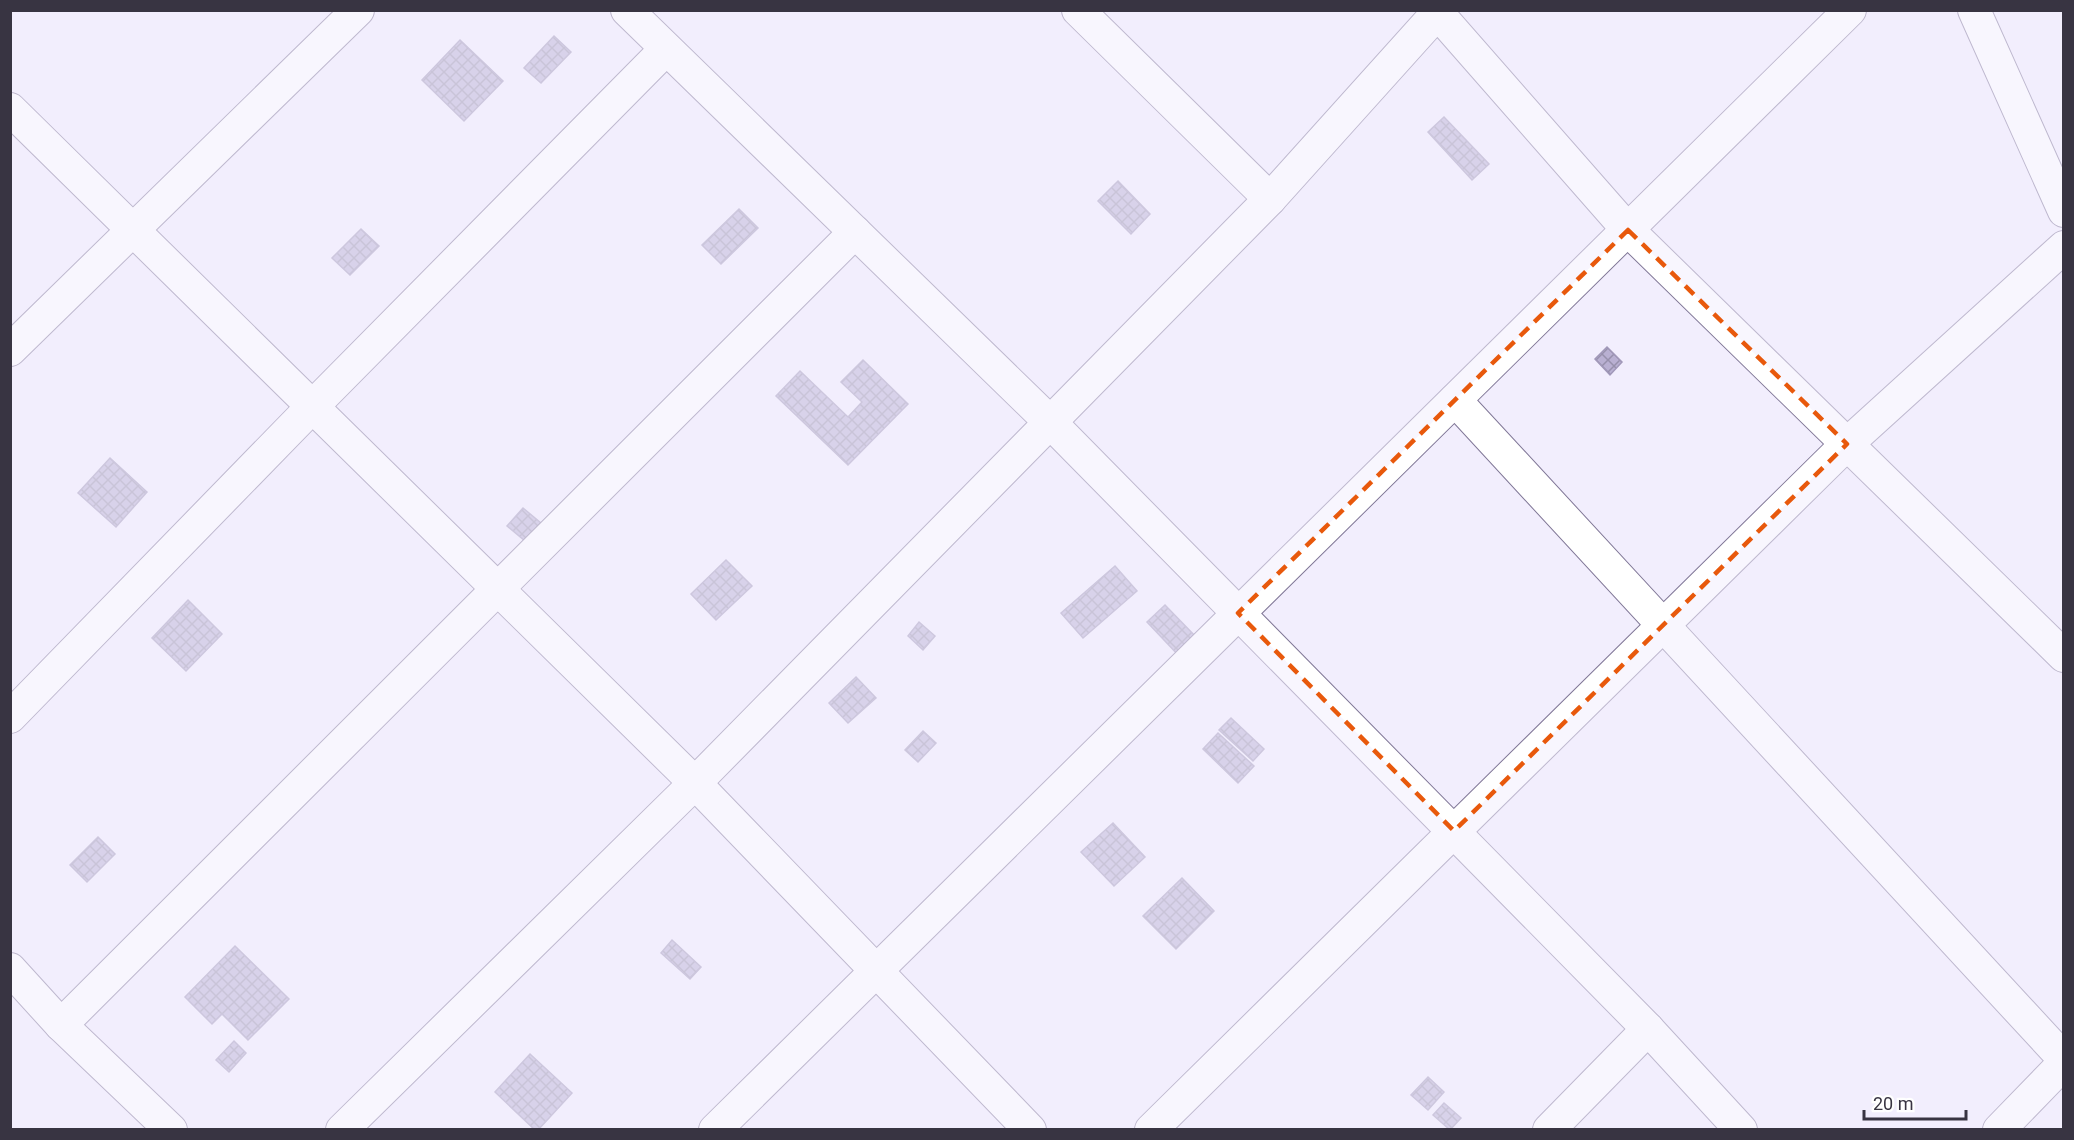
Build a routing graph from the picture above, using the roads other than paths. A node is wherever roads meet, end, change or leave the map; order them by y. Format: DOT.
graph roads {
  1 [pos="358,10"];
  2 [pos="627,10"];
  3 [pos="1078,10"];
  4 [pos="1850,10"];
  5 [pos="1974,10"];
  6 [pos="1438,11"];
  7 [pos="666,48"];
  8 [pos="10,109"];
  9 [pos="1270,199"];
  10 [pos="2064,211"];
  11 [pos="133,230"];
  12 [pos="1628,230"];
  13 [pos="855,232"];
  14 [pos="2064,247"];
  15 [pos="10,350"];
  16 [pos="1455,400"];
  17 [pos="312,407"];
  18 [pos="1050,422"];
  19 [pos="1847,444"];
  20 [pos="497,589"];
  21 [pos="1238,613"];
  22 [pos="1664,625"];
  23 [pos="2064,656"];
  24 [pos="10,717"];
  25 [pos="695,783"];
  26 [pos="1454,831"];
  27 [pos="10,969"];
  28 [pos="876,970"];
  29 [pos="61,1025"];
  30 [pos="1648,1029"];
  31 [pos="2064,1061"];
  32 [pos="171,1130"];
  33 [pos="342,1130"];
  34 [pos="715,1130"];
  35 [pos="1030,1130"];
  36 [pos="1151,1130"];
  37 [pos="1549,1130"];
  38 [pos="1741,1130"];
  39 [pos="1998,1130"];
  1 -- 11 [label="street"];
  2 -- 7 [label="street"];
  3 -- 9 [label="street"];
  4 -- 12 [label="street"];
  5 -- 10 [label="street"];
  6 -- 9 [label="street"];
  6 -- 12 [label="street"];
  7 -- 13 [label="street"];
  7 -- 17 [label="street"];
  8 -- 11 [label="street"];
  9 -- 18 [label="street"];
  11 -- 15 [label="street"];
  11 -- 17 [label="street"];
  12 -- 16 [label="street"];
  12 -- 19 [label="street"];
  13 -- 18 [label="street"];
  13 -- 20 [label="street"];
  14 -- 19 [label="street"];
  16 -- 21 [label="street"];
  16 -- 22 [label="street"];
  17 -- 20 [label="street"];
  17 -- 24 [label="street"];
  18 -- 21 [label="street"];
  18 -- 25 [label="street"];
  19 -- 22 [label="street"];
  19 -- 23 [label="street"];
  20 -- 25 [label="street"];
  20 -- 29 [label="street"];
  21 -- 26 [label="street"];
  21 -- 28 [label="street"];
  22 -- 26 [label="street"];
  22 -- 31 [label="street"];
  25 -- 28 [label="street"];
  25 -- 33 [label="street"];
  26 -- 30 [label="street"];
  26 -- 36 [label="street"];
  27 -- 29 [label="street"];
  28 -- 34 [label="street"];
  28 -- 35 [label="street"];
  29 -- 32 [label="street"];
  30 -- 37 [label="street"];
  30 -- 38 [label="street"];
  31 -- 39 [label="street"];
}
